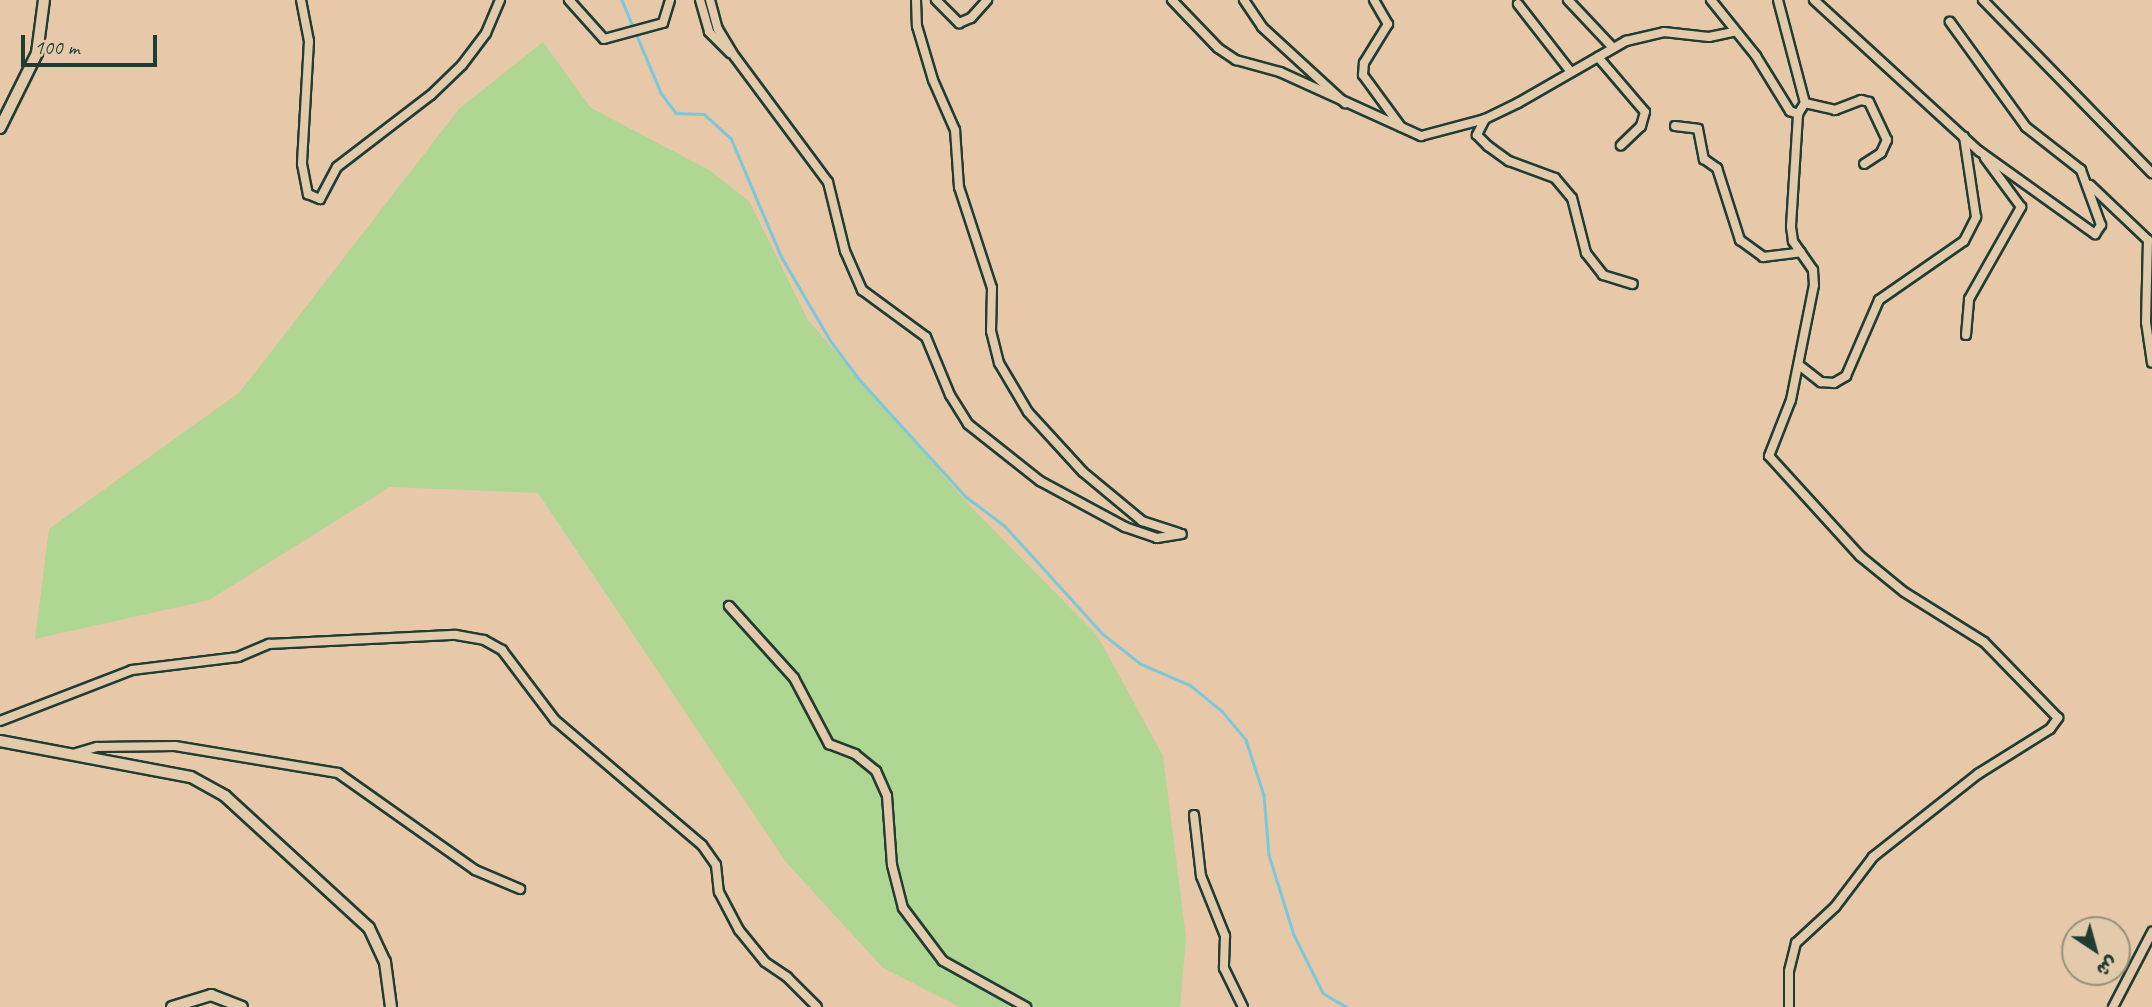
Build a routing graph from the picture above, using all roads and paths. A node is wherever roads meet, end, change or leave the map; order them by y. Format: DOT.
graph roads {
  1 [pos="44,0"];
  2 [pos="301,0"];
  3 [pos="500,0"];
  4 [pos="569,0"];
  5 [pos="670,0"];
  6 [pos="699,0"];
  7 [pos="710,0"];
  8 [pos="916,0"];
  9 [pos="936,0"];
  10 [pos="987,0"];
  11 [pos="1172,0"];
  12 [pos="1244,0"];
  13 [pos="1374,0"];
  14 [pos="1569,0"];
  15 [pos="1711,0"];
  16 [pos="1778,0"];
  17 [pos="1814,0"];
  18 [pos="1983,0"];
  19 [pos="1518,4"];
  20 [pos="1950,22"];
  21 [pos="1733,32"];
  22 [pos="1613,48"];
  23 [pos="735,57"];
  24 [pos="1598,57"];
  25 [pos="1571,72"];
  26 [pos="1805,103"];
  27 [pos="1347,105"];
  28 [pos="4,112"];
  29 [pos="1798,114"];
  30 [pos="1485,119"];
  31 [pos="1675,125"];
  32 [pos="0,128"];
  33 [pos="1405,132"];
  34 [pos="1964,137"];
  35 [pos="1621,145"];
  36 [pos="1979,151"];
  37 [pos="1864,164"];
  38 [pos="2152,173"];
  39 [pos="2088,184"];
  40 [pos="1801,252"];
  41 [pos="1633,284"];
  42 [pos="1966,335"];
  43 [pos="2152,363"];
  44 [pos="1799,365"];
  45 [pos="729,606"];
  46 [pos="0,721"];
  47 [pos="0,741"];
  48 [pos="76,753"];
  49 [pos="1194,815"];
  50 [pos="520,889"];
  51 [pos="2152,932"];
  52 [pos="173,1007"];
  53 [pos="242,1007"];
  54 [pos="391,1007"];
  55 [pos="817,1007"];
  56 [pos="1026,1007"];
  57 [pos="1243,1007"];
  58 [pos="1788,1007"];
  59 [pos="2113,1007"];
  1 -- 28 [label="street"];
  2 -- 3 [label="street"];
  4 -- 5 [label="street"];
  6 -- 23 [label="street"];
  7 -- 23 [label="street"];
  8 -- 23 [label="street"];
  9 -- 10 [label="street"];
  11 -- 27 [label="street"];
  12 -- 27 [label="street"];
  13 -- 33 [label="street"];
  14 -- 22 [label="street"];
  15 -- 21 [label="street"];
  16 -- 26 [label="street"];
  17 -- 34 [label="street"];
  18 -- 38 [label="street"];
  19 -- 25 [label="street"];
  20 -- 39 [label="street"];
  21 -- 22 [label="street"];
  21 -- 29 [label="street"];
  22 -- 24 [label="street"];
  24 -- 25 [label="street"];
  24 -- 35 [label="street"];
  25 -- 30 [label="street"];
  26 -- 29 [label="street"];
  26 -- 37 [label="street"];
  27 -- 33 [label="street"];
  28 -- 32 [label="street"];
  29 -- 40 [label="street"];
  30 -- 33 [label="street"];
  30 -- 41 [label="street"];
  31 -- 40 [label="street"];
  34 -- 36 [label="street"];
  34 -- 44 [label="street"];
  36 -- 39 [label="street"];
  36 -- 42 [label="street"];
  39 -- 43 [label="street"];
  40 -- 44 [label="street"];
  44 -- 58 [label="street"];
  45 -- 56 [label="street"];
  46 -- 55 [label="street"];
  47 -- 48 [label="street"];
  48 -- 50 [label="street"];
  48 -- 54 [label="street"];
  49 -- 57 [label="street"];
  51 -- 59 [label="street"];
  52 -- 53 [label="street"];
}
